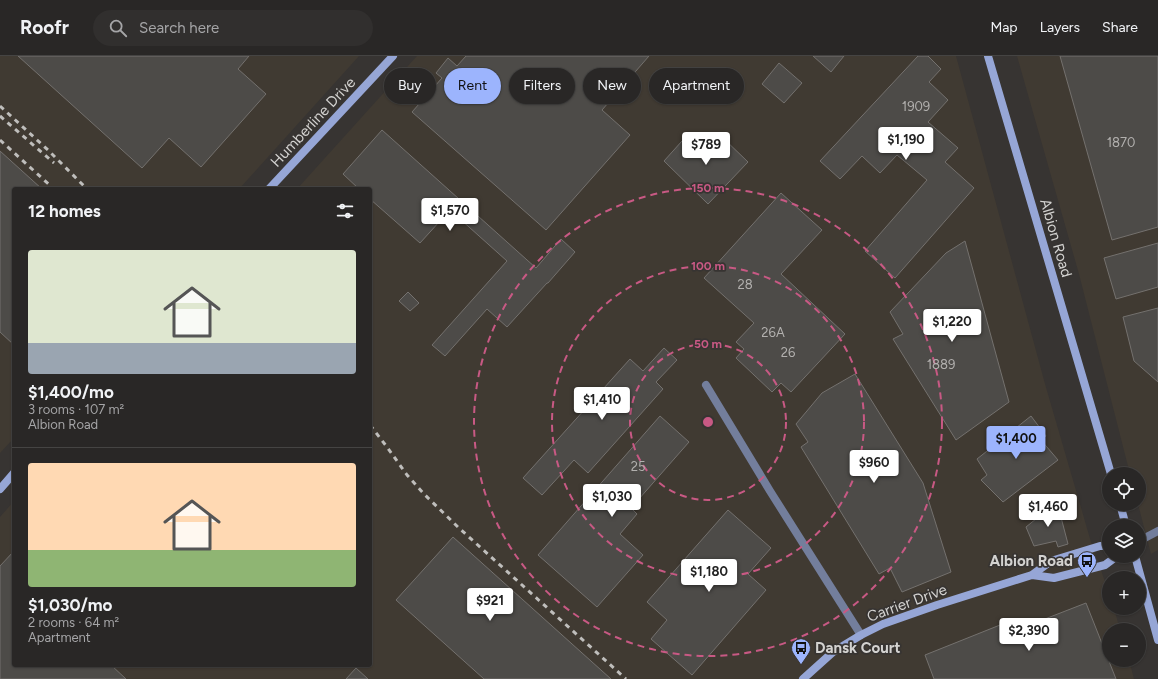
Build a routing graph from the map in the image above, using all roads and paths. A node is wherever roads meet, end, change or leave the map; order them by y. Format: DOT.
graph roads {
  1 [pos="394,56"];
  2 [pos="988,56"];
  3 [pos="271,187"];
  4 [pos="706,385"];
  5 [pos="1109,467"];
  6 [pos="12,475"];
  7 [pos="0,489"];
  8 [pos="1158,531"];
  9 [pos="1146,537"];
  10 [pos="1102,546"];
  11 [pos="1108,563"];
  12 [pos="1137,563"];
  13 [pos="1032,575"];
  14 [pos="861,635"];
  15 [pos="1158,640"];
  16 [pos="803,679"];
  1 -- 3 [label="street, Humberline Drive"];
  2 -- 5 [label="street, Albion Road"];
  4 -- 14 [label="street"];
  6 -- 7 [label="street"];
  8 -- 9 [label="street"];
  10 -- 13 [label="street, Carrier Drive"];
  11 -- 13 [label="street, Carrier Drive"];
  12 -- 15 [label="street"];
  13 -- 14 [label="street, Carrier Drive"];
  14 -- 16 [label="street, Carrier Drive"];
}
